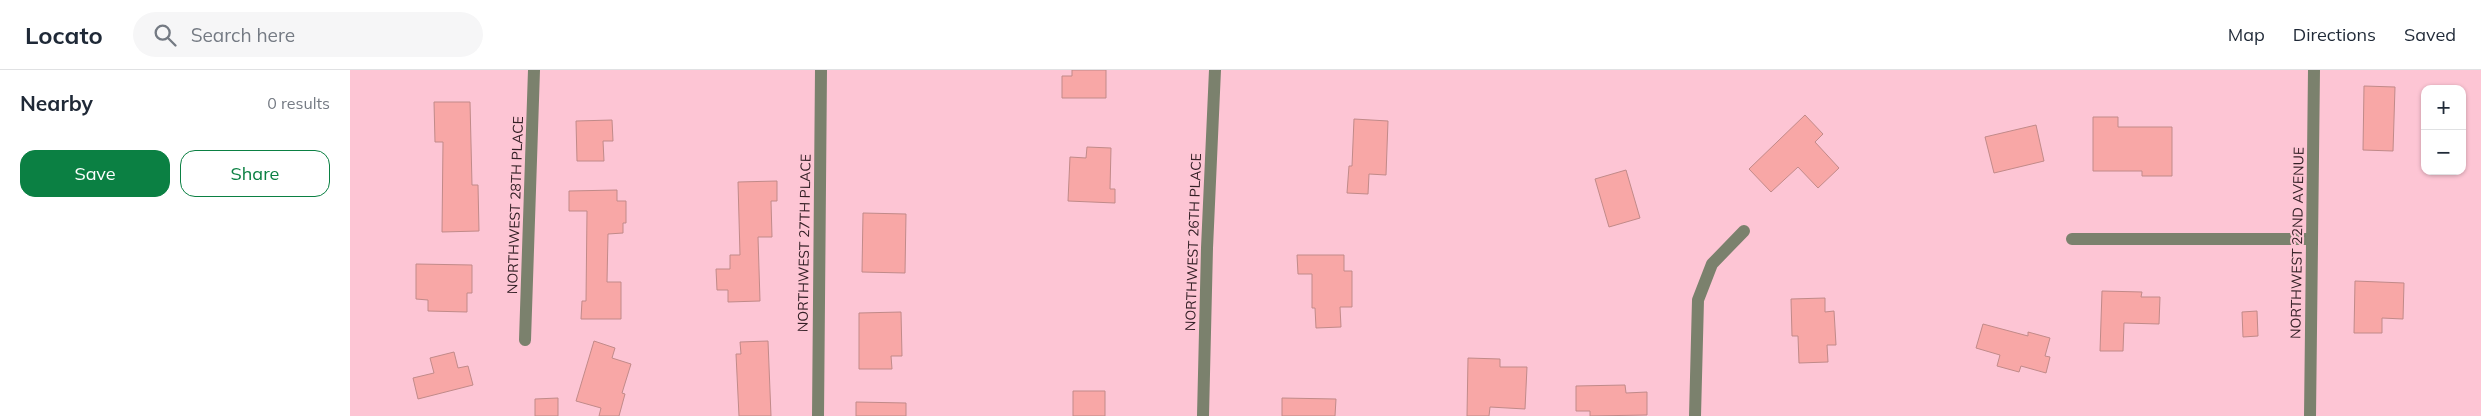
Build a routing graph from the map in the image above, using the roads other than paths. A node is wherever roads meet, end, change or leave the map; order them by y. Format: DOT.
graph roads {
  1 [pos="534,70"];
  2 [pos="821,70"];
  3 [pos="1215,70"];
  4 [pos="2314,70"];
  5 [pos="1744,231"];
  6 [pos="2312,238"];
  7 [pos="2072,239"];
  8 [pos="525,340"];
  9 [pos="818,416"];
  10 [pos="1204,416"];
  11 [pos="1695,416"];
  12 [pos="2310,416"];
  1 -- 8 [label="street, NORTHWEST 28TH PLACE"];
  2 -- 9 [label="street, NORTHWEST 27TH PLACE"];
  3 -- 10 [label="street, NORTHWEST 26TH PLACE"];
  4 -- 6 [label="street, NORTHWEST 22ND AVENUE"];
  5 -- 11 [label="street"];
  6 -- 7 [label="street"];
  6 -- 12 [label="street, NORTHWEST 22ND AVENUE"];
}
